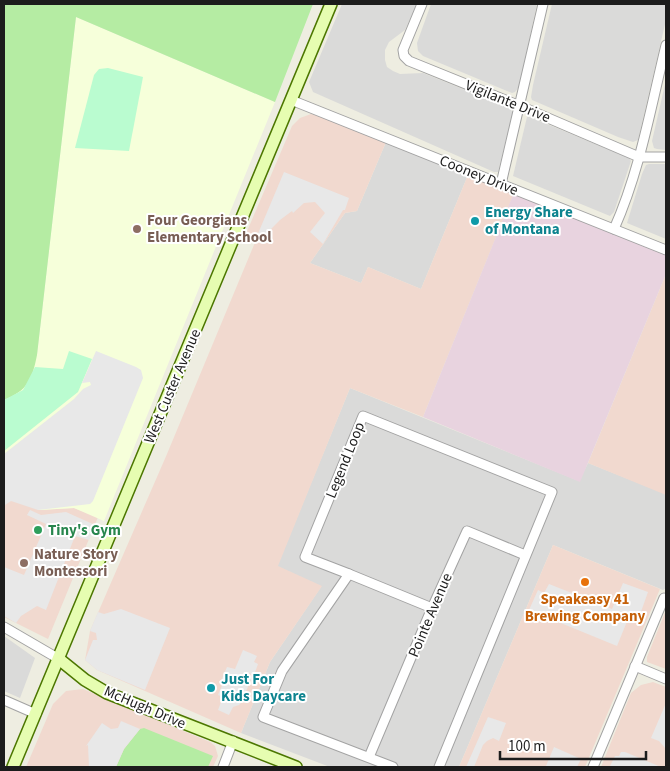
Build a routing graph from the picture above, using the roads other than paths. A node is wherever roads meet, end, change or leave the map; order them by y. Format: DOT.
graph roads {
  1 [pos="331,4"];
  2 [pos="422,4"];
  3 [pos="543,4"];
  4 [pos="666,45"];
  5 [pos="291,100"];
  6 [pos="520,106"];
  7 [pos="639,157"];
  8 [pos="666,157"];
  9 [pos="501,184"];
  10 [pos="614,229"];
  11 [pos="666,250"];
  12 [pos="525,555"];
  13 [pos="348,574"];
  14 [pos="664,598"];
  15 [pos="432,608"];
  16 [pos="4,627"];
  17 [pos="59,659"];
  18 [pos="636,666"];
  19 [pos="666,679"];
  20 [pos="4,700"];
  21 [pos="36,714"];
  22 [pos="233,742"];
  23 [pos="369,757"];
  24 [pos="13,767"];
  25 [pos="223,767"];
  26 [pos="296,767"];
  27 [pos="393,767"];
  28 [pos="439,767"];
  29 [pos="593,767"];
  1 -- 5 [label="main road, West Custer Avenue"];
  2 -- 6 [label="street, Vigilante Drive"];
  3 -- 6 [label="street"];
  4 -- 7 [label="street"];
  5 -- 9 [label="street, Cooney Drive"];
  5 -- 17 [label="main road, West Custer Avenue"];
  6 -- 7 [label="street, Vigilante Drive"];
  6 -- 9 [label="street"];
  7 -- 8 [label="street, Vigilante Drive"];
  7 -- 10 [label="street"];
  9 -- 10 [label="street, Cooney Drive"];
  10 -- 11 [label="street, Cooney Drive"];
  12 -- 13 [label="street, Legend Loop"];
  12 -- 15 [label="street, Pointe Avenue"];
  12 -- 28 [label="street, Legend Loop"];
  13 -- 15 [label="street"];
  13 -- 23 [label="street"];
  14 -- 18 [label="street"];
  15 -- 23 [label="street, Pointe Avenue"];
  16 -- 17 [label="street, McHugh Drive"];
  17 -- 21 [label="main road, West Custer Avenue"];
  17 -- 22 [label="main road, McHugh Drive"];
  18 -- 19 [label="street"];
  18 -- 29 [label="street"];
  20 -- 21 [label="street"];
  21 -- 24 [label="main road, West Custer Avenue"];
  22 -- 25 [label="street"];
  22 -- 26 [label="main road, McHugh Drive"];
  23 -- 27 [label="street"];
}
